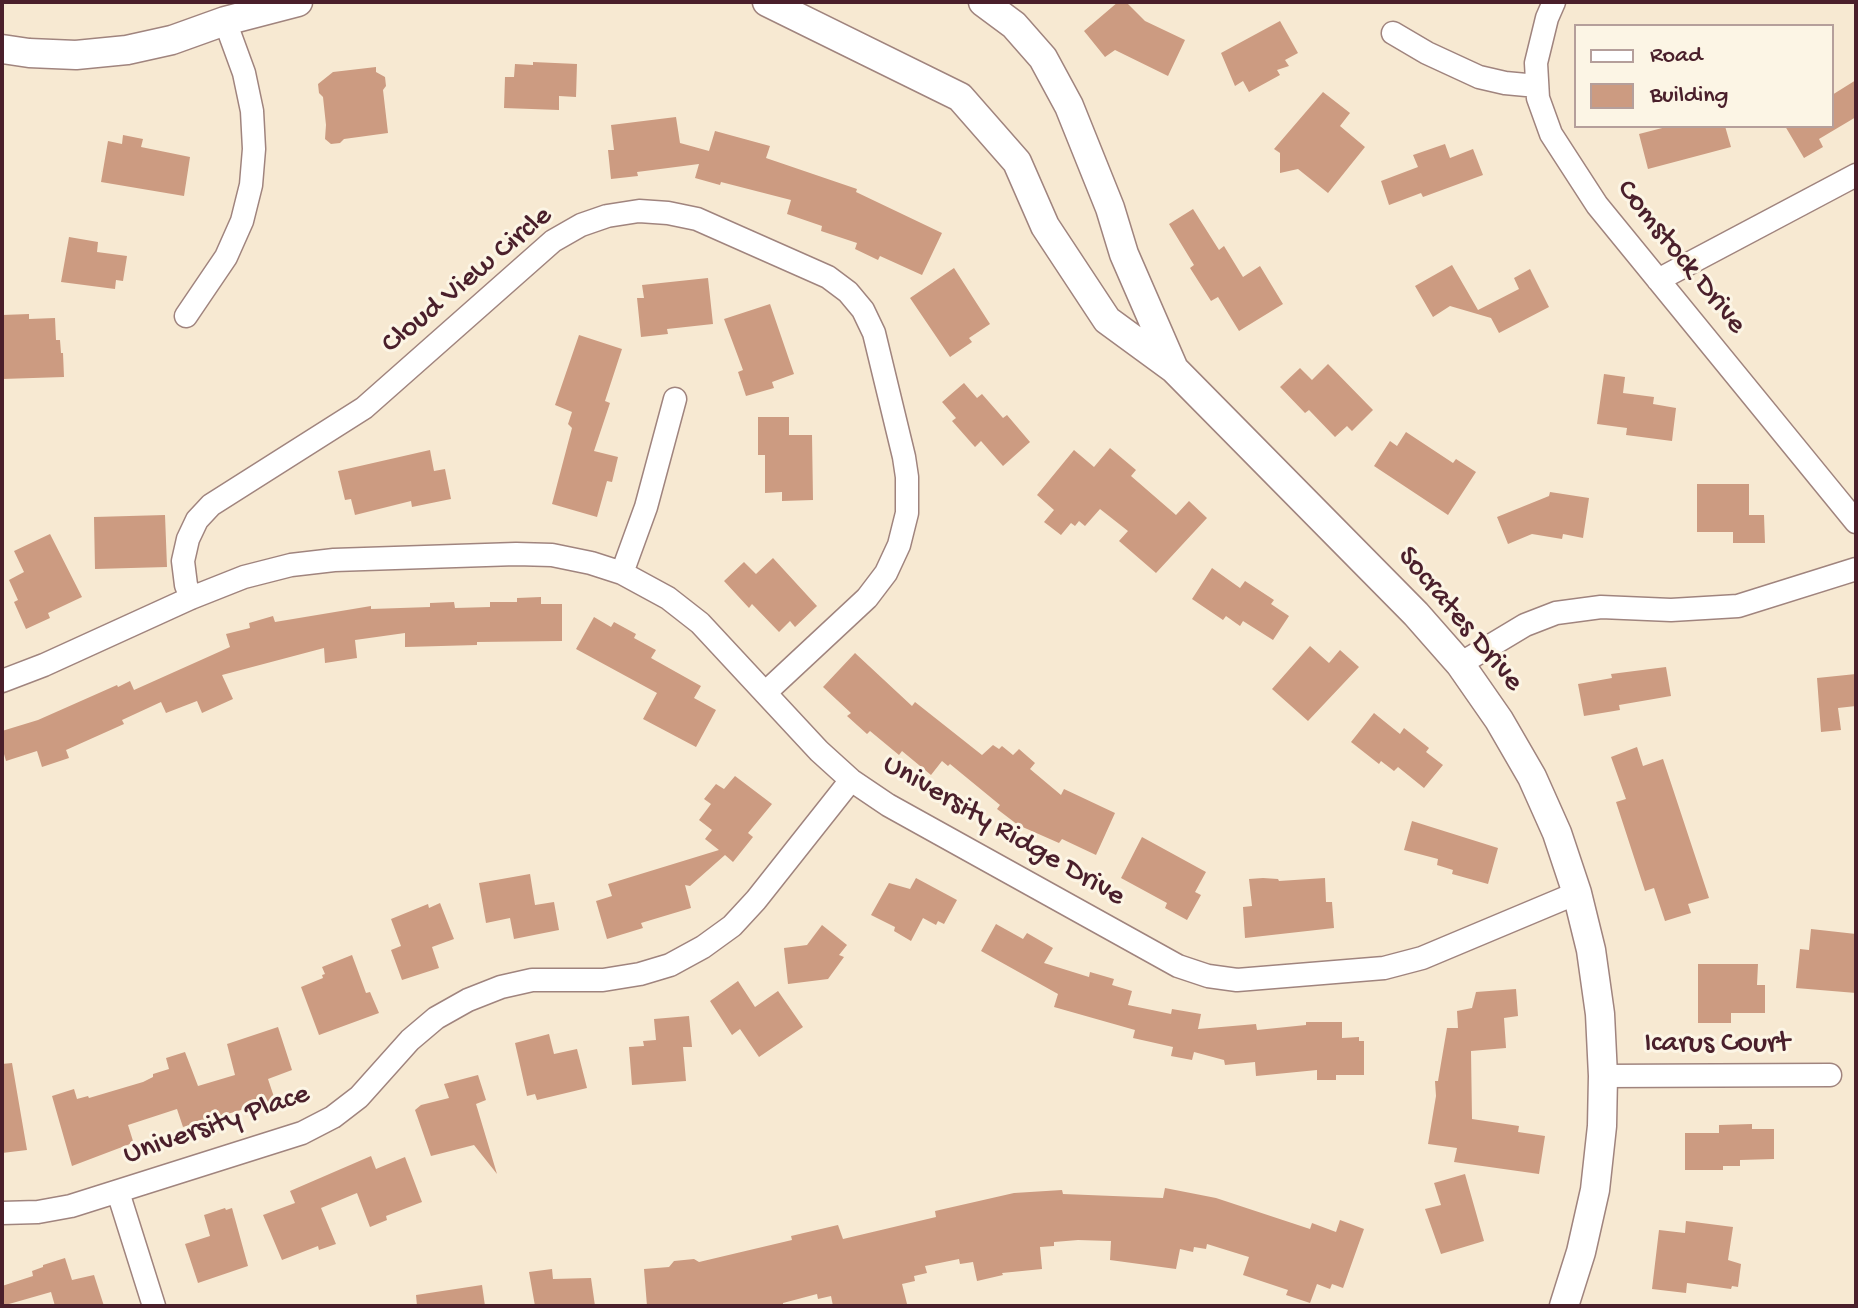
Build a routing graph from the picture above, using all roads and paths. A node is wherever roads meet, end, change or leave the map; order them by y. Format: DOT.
graph roads {
  1 [pos="252,2"];
  2 [pos="298,2"];
  3 [pos="767,2"];
  4 [pos="983,2"];
  5 [pos="1554,2"];
  6 [pos="225,21"];
  7 [pos="1393,33"];
  8 [pos="2,49"];
  9 [pos="1537,86"];
  10 [pos="1856,175"];
  11 [pos="1658,280"];
  12 [pos="186,316"];
  13 [pos="1174,369"];
  14 [pos="675,399"];
  15 [pos="1856,522"];
  16 [pos="1856,569"];
  17 [pos="622,573"];
  18 [pos="191,598"];
  19 [pos="1460,664"];
  20 [pos="2,681"];
  21 [pos="765,693"];
  22 [pos="851,780"];
  23 [pos="1577,893"];
  24 [pos="1830,1075"];
  25 [pos="1603,1076"];
  26 [pos="118,1192"];
  27 [pos="2,1213"];
  28 [pos="154,1306"];
  29 [pos="1564,1306"];
  1 -- 6 [label="street"];
  2 -- 6 [label="street"];
  3 -- 13 [label="street, Socrates Drive"];
  4 -- 13 [label="street, Socrates Drive"];
  5 -- 9 [label="street, Comstock Drive"];
  6 -- 8 [label="street"];
  6 -- 12 [label="street"];
  7 -- 9 [label="street"];
  9 -- 11 [label="street, Comstock Drive"];
  10 -- 11 [label="street"];
  11 -- 15 [label="street, Comstock Drive"];
  13 -- 19 [label="street, Socrates Drive"];
  14 -- 17 [label="street"];
  16 -- 19 [label="street"];
  17 -- 18 [label="street, University Ridge Drive"];
  17 -- 21 [label="street, University Ridge Drive"];
  18 -- 20 [label="street, University Ridge Drive"];
  18 -- 21 [label="street, Cloud View Circle"];
  19 -- 23 [label="street, Socrates Drive"];
  21 -- 22 [label="street, University Ridge Drive"];
  22 -- 23 [label="street, University Ridge Drive"];
  22 -- 26 [label="street, University Place"];
  23 -- 25 [label="street, Socrates Drive"];
  24 -- 25 [label="street, Icarus Court"];
  25 -- 29 [label="street, Socrates Drive"];
  26 -- 27 [label="street, University Place"];
  26 -- 28 [label="street"];
}
